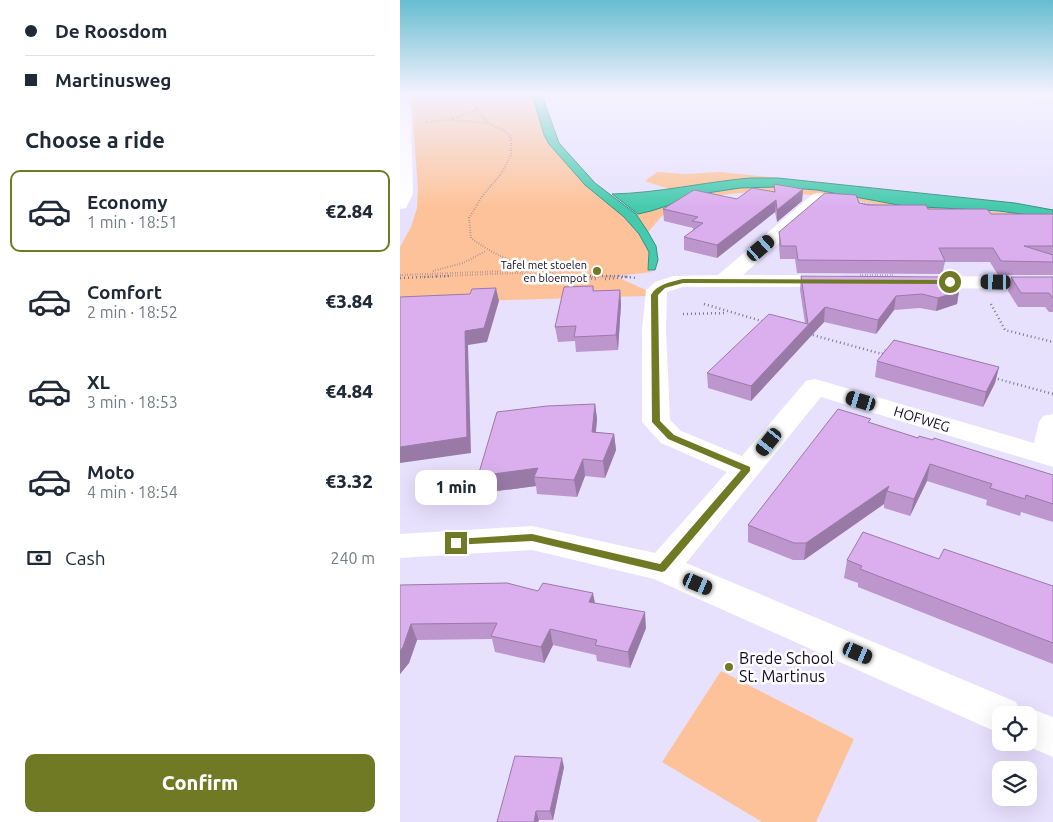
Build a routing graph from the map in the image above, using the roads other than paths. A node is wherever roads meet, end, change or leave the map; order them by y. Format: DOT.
graph roads {
  1 [pos="402,131"];
  2 [pos="819,198"];
  3 [pos="400,204"];
  4 [pos="723,281"];
  5 [pos="861,282"];
  6 [pos="901,282"];
  7 [pos="1053,283"];
  8 [pos="1053,422"];
  9 [pos="1049,457"];
  10 [pos="747,469"];
  11 [pos="400,546"];
  12 [pos="662,568"];
  13 [pos="992,711"];
  14 [pos="1037,730"];
  15 [pos="1053,737"];
  1 -- 3 [label="street"];
  2 -- 4 [label="street"];
  4 -- 5 [label="street"];
  4 -- 10 [label="street"];
  6 -- 7 [label="street"];
  8 -- 9 [label="street, HOFWEG"];
  9 -- 10 [label="street, HOFWEG"];
  10 -- 12 [label="street, HOFWEG"];
  11 -- 12 [label="street"];
  12 -- 13 [label="street"];
  14 -- 15 [label="street"];
}
